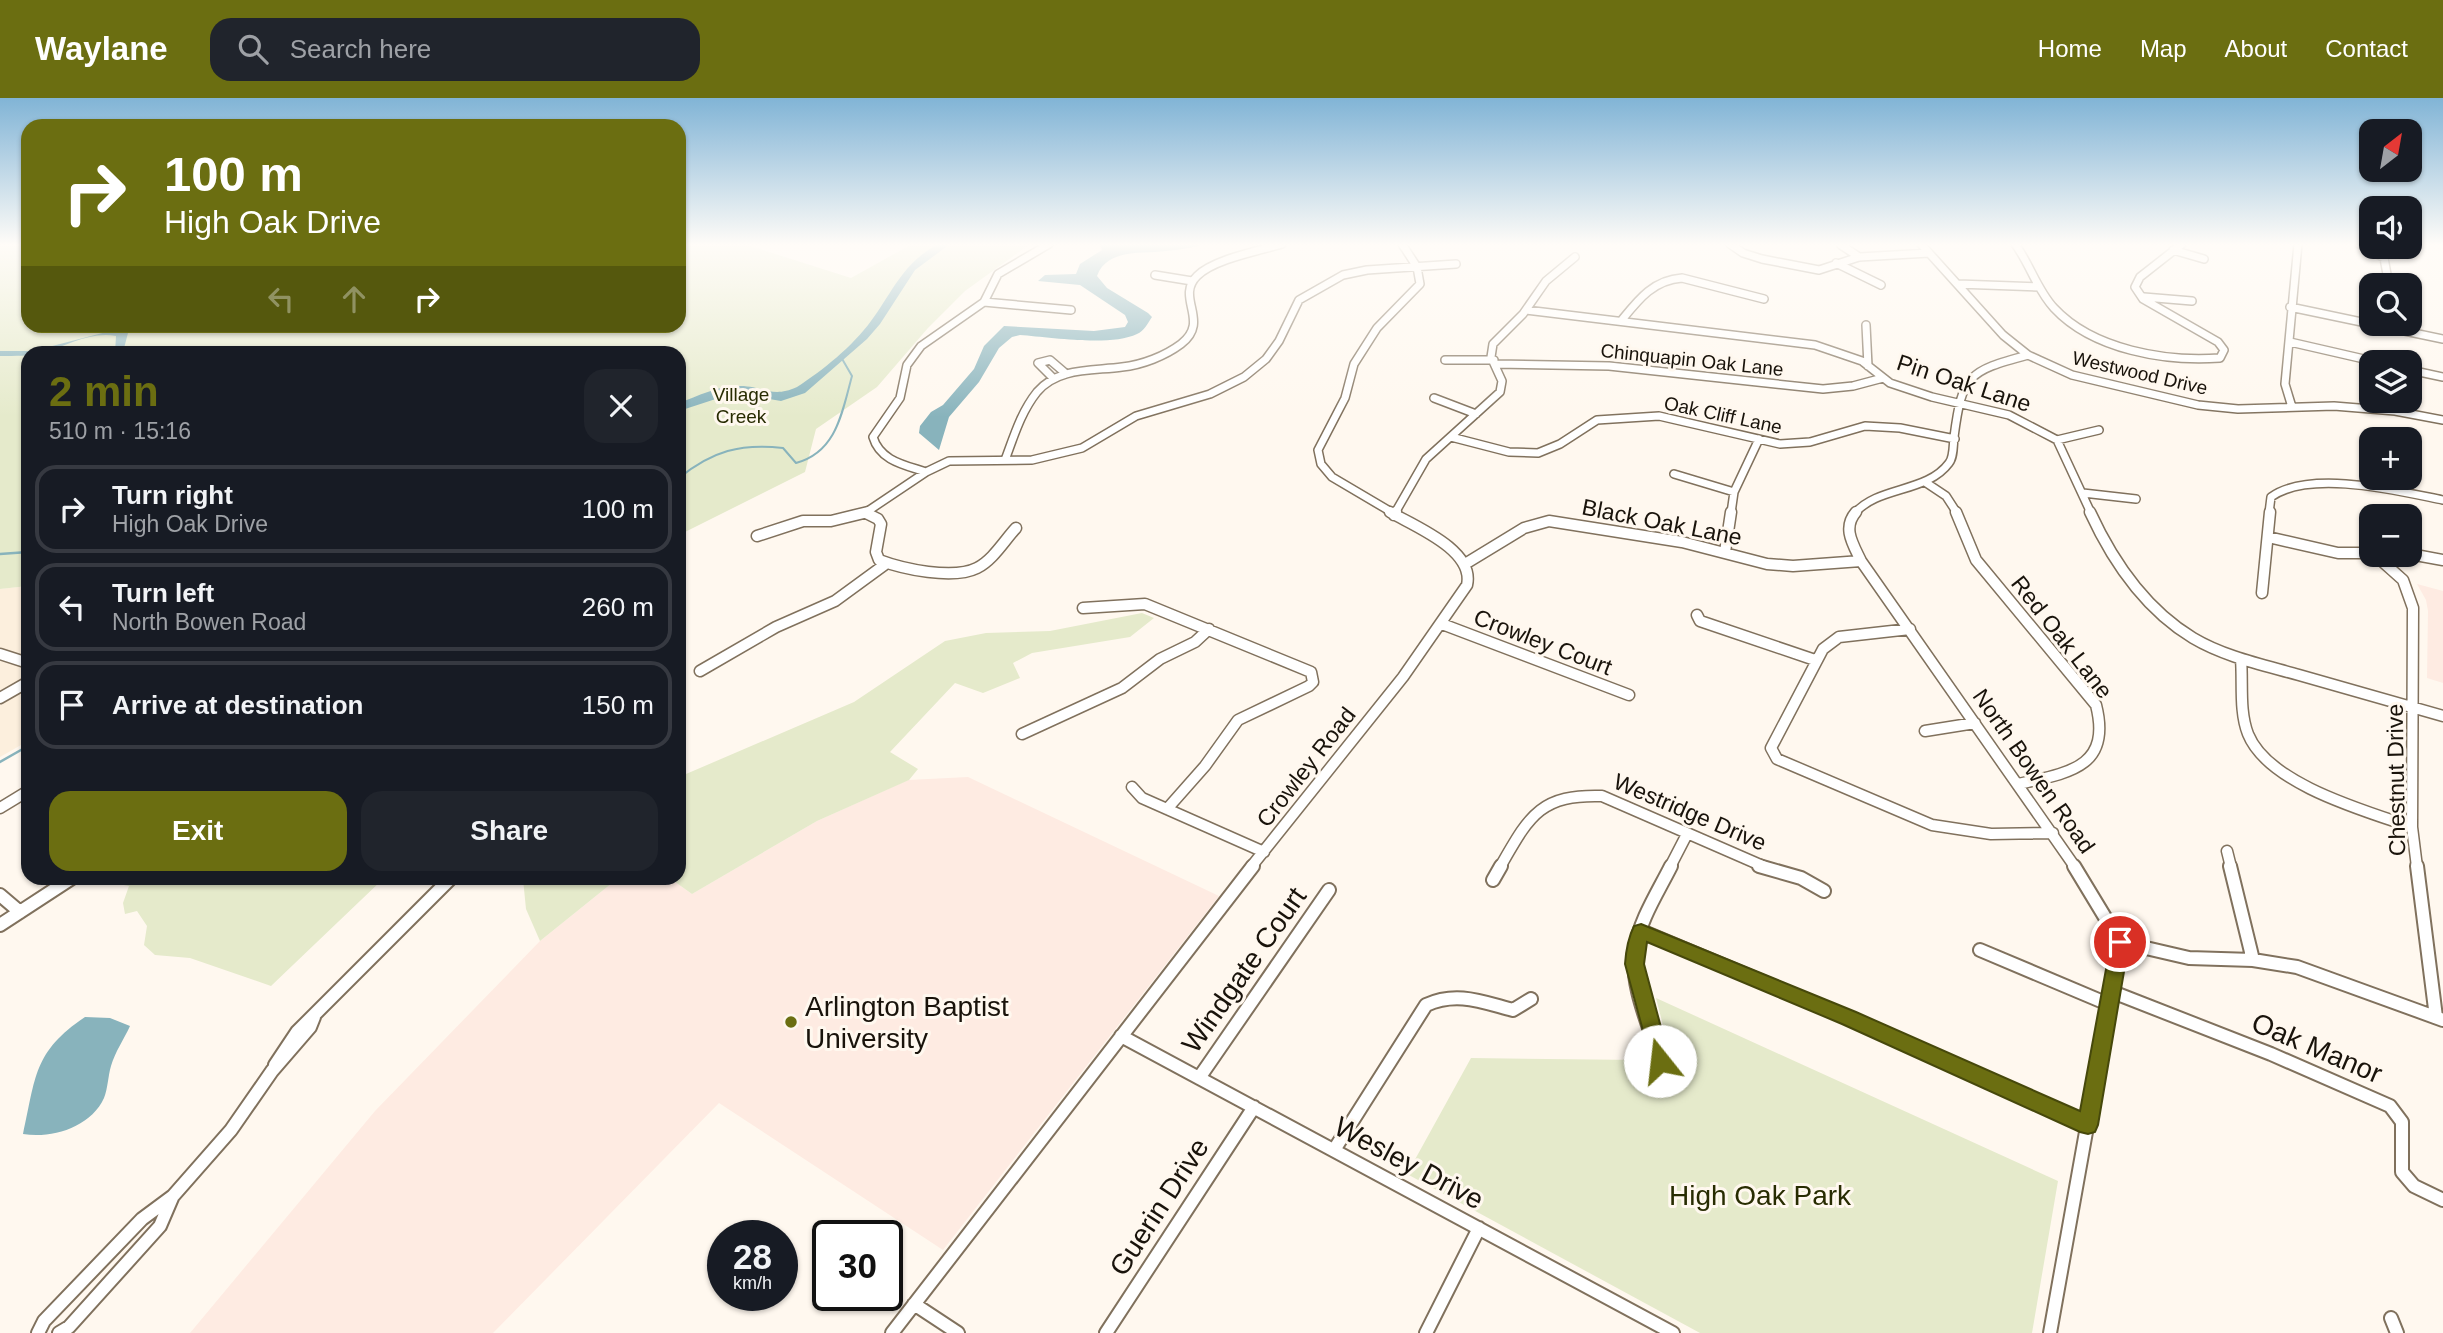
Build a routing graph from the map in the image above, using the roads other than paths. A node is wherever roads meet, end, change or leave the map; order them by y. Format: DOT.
graph roads {
  1 [pos="984,302"];
  2 [pos="1190,302"];
  3 [pos="1298,302"];
  4 [pos="1405,302"];
  5 [pos="1532,302"];
  6 [pos="1638,302"];
  7 [pos="1974,302"];
  8 [pos="2051,302"];
  9 [pos="2149,302"];
  10 [pos="2291,302"];
  11 [pos="2290,307"];
  12 [pos="1071,310"];
  13 [pos="1526,310"];
  14 [pos="1621,321"];
  15 [pos="1866,325"];
  16 [pos="2443,339"];
  17 [pos="2290,342"];
  18 [pos="2028,355"];
  19 [pos="2359,358"];
  20 [pos="1445,359"];
  21 [pos="1494,362"];
  22 [pos="1868,366"];
  23 [pos="1065,372"];
  24 [pos="2422,373"];
  25 [pos="2443,377"];
  26 [pos="1053,378"];
  27 [pos="1883,378"];
  28 [pos="1434,397"];
  29 [pos="1958,401"];
  30 [pos="2292,407"];
  31 [pos="1476,414"];
  32 [pos="2443,420"];
  33 [pos="2099,430"];
  34 [pos="1451,437"];
  35 [pos="1759,439"];
  36 [pos="1955,439"];
  37 [pos="2057,440"];
  38 [pos="1005,460"];
  39 [pos="926,472"];
  40 [pos="1674,474"];
  41 [pos="1925,482"];
  42 [pos="1734,492"];
  43 [pos="2083,493"];
  44 [pos="2136,499"];
  45 [pos="2443,499"];
  46 [pos="866,513"];
  47 [pos="1394,515"];
  48 [pos="1016,528"];
  49 [pos="757,536"];
  50 [pos="2268,537"];
  51 [pos="1725,552"];
  52 [pos="2359,554"];
  53 [pos="2422,556"];
  54 [pos="2443,560"];
  55 [pos="1861,562"];
  56 [pos="887,563"];
  57 [pos="1465,564"];
  58 [pos="2388,567"];
  59 [pos="2262,593"];
  60 [pos="1083,608"];
  61 [pos="1697,615"];
  62 [pos="1443,624"];
  63 [pos="1209,629"];
  64 [pos="1910,629"];
  65 [pos="0,654"];
  66 [pos="2241,659"];
  67 [pos="1815,660"];
  68 [pos="21,661"];
  69 [pos="700,671"];
  70 [pos="21,686"];
  71 [pos="1629,695"];
  72 [pos="0,698"];
  73 [pos="2414,707"];
  74 [pos="2443,716"];
  75 [pos="1975,723"];
  76 [pos="1925,731"];
  77 [pos="1021,734"];
  78 [pos="2018,784"];
  79 [pos="1132,787"];
  80 [pos="21,795"];
  81 [pos="0,808"];
  82 [pos="1167,809"];
  83 [pos="2412,827"];
  84 [pos="2053,833"];
  85 [pos="1686,836"];
  86 [pos="2227,851"];
  87 [pos="1264,852"];
  88 [pos="1493,880"];
  89 [pos="61,885"];
  90 [pos="444,885"];
  91 [pos="1329,890"];
  92 [pos="1824,891"];
  93 [pos="0,895"];
  94 [pos="20,912"];
  95 [pos="0,925"];
  96 [pos="1641,931"];
  97 [pos="2120,942"];
  98 [pos="1980,950"];
  99 [pos="2253,960"];
  100 [pos="2109,998"];
  101 [pos="1531,999"];
  102 [pos="2439,1019"];
  103 [pos="1121,1036"];
  104 [pos="1660,1061"];
  105 [pos="1199,1078"];
  106 [pos="1254,1107"];
  107 [pos="2088,1125"];
  108 [pos="1335,1150"];
  109 [pos="173,1196"];
  110 [pos="2443,1200"];
  111 [pos="1479,1228"];
  112 [pos="914,1304"];
  113 [pos="2391,1318"];
  114 [pos="38,1333"];
  115 [pos="59,1333"];
  116 [pos="892,1333"];
  117 [pos="958,1333"];
  118 [pos="1106,1333"];
  119 [pos="1426,1333"];
  120 [pos="1673,1333"];
  121 [pos="2050,1333"];
  122 [pos="2397,1333"];
  1 -- 12 [label="street"];
  1 -- 39 [label="street"];
  2 -- 23 [label="street"];
  3 -- 38 [label="street"];
  4 -- 47 [label="street"];
  5 -- 13 [label="street"];
  6 -- 14 [label="street"];
  7 -- 18 [label="street, Westwood Drive"];
  8 -- 9 [label="street"];
  10 -- 11 [label="street"];
  11 -- 16 [label="street"];
  11 -- 17 [label="street"];
  13 -- 14 [label="street, Pin Oak Lane"];
  13 -- 21 [label="street"];
  14 -- 22 [label="street, Pin Oak Lane"];
  15 -- 22 [label="street"];
  17 -- 19 [label="street"];
  17 -- 30 [label="street"];
  18 -- 29 [label="street, North Bowen Road"];
  18 -- 30 [label="street, Westwood Drive"];
  20 -- 21 [label="street, Chinquapin Oak Lane"];
  21 -- 27 [label="street, Chinquapin Oak Lane"];
  21 -- 31 [label="street"];
  22 -- 27 [label="street, Pin Oak Lane"];
  23 -- 26 [label="street"];
  23 -- 26 [label="street"];
  24 -- 25 [label="street"];
  26 -- 38 [label="street"];
  27 -- 29 [label="street, Pin Oak Lane"];
  28 -- 31 [label="street"];
  29 -- 36 [label="street, North Bowen Road"];
  29 -- 37 [label="street, Pin Oak Lane"];
  30 -- 32 [label="street, Westwood Drive"];
  31 -- 34 [label="street"];
  33 -- 37 [label="street"];
  34 -- 35 [label="street, Oak Cliff Lane"];
  34 -- 47 [label="street"];
  35 -- 36 [label="street, Oak Cliff Lane"];
  35 -- 42 [label="street"];
  36 -- 41 [label="street, North Bowen Road"];
  37 -- 43 [label="street"];
  38 -- 39 [label="street"];
  39 -- 46 [label="street"];
  40 -- 42 [label="street"];
  41 -- 55 [label="street, North Bowen Road"];
  41 -- 78 [label="street, Red Oak Lane"];
  42 -- 51 [label="street"];
  43 -- 44 [label="street"];
  43 -- 66 [label="street"];
  45 -- 50 [label="street"];
  46 -- 49 [label="street"];
  46 -- 56 [label="street"];
  47 -- 57 [label="street"];
  48 -- 56 [label="street"];
  50 -- 52 [label="street"];
  50 -- 59 [label="street"];
  51 -- 55 [label="street, Black Oak Lane"];
  51 -- 57 [label="street, Black Oak Lane"];
  53 -- 54 [label="street"];
  55 -- 64 [label="street, North Bowen Road"];
  56 -- 69 [label="street"];
  57 -- 62 [label="street, Crowley Road"];
  58 -- 73 [label="street, Chestnut Drive"];
  60 -- 63 [label="street"];
  61 -- 67 [label="street"];
  62 -- 71 [label="street, Crowley Court"];
  62 -- 87 [label="street, Crowley Road"];
  63 -- 77 [label="street"];
  63 -- 82 [label="street"];
  64 -- 67 [label="street"];
  64 -- 75 [label="street, North Bowen Road"];
  65 -- 68 [label="street"];
  66 -- 73 [label="street"];
  66 -- 83 [label="street"];
  67 -- 84 [label="street"];
  70 -- 72 [label="street"];
  73 -- 74 [label="street"];
  73 -- 83 [label="street, Chestnut Drive"];
  75 -- 76 [label="street"];
  75 -- 78 [label="street, North Bowen Road"];
  78 -- 84 [label="street, North Bowen Road"];
  79 -- 82 [label="street"];
  80 -- 81 [label="street"];
  82 -- 87 [label="street"];
  83 -- 102 [label="street, Chestnut Drive"];
  84 -- 97 [label="street, North Bowen Road"];
  85 -- 88 [label="street, Westridge Drive"];
  85 -- 92 [label="street, Westridge Drive"];
  85 -- 96 [label="street"];
  86 -- 99 [label="street"];
  87 -- 103 [label="street, Crowley Road"];
  89 -- 94 [label="street"];
  90 -- 109 [label="street"];
  91 -- 105 [label="street, Windgate Court"];
  93 -- 94 [label="street"];
  94 -- 95 [label="street"];
  96 -- 104 [label="street"];
  96 -- 107 [label="street"];
  97 -- 99 [label="street"];
  97 -- 100 [label="street"];
  98 -- 100 [label="street, Oak Manor"];
  99 -- 102 [label="street"];
  100 -- 107 [label="street"];
  100 -- 110 [label="street, Oak Manor"];
  101 -- 108 [label="street"];
  103 -- 105 [label="street, Wesley Drive"];
  103 -- 112 [label="street, Crowley Road"];
  105 -- 106 [label="street, Wesley Drive"];
  106 -- 108 [label="street, Wesley Drive"];
  106 -- 118 [label="street, Guerin Drive"];
  107 -- 121 [label="street"];
  108 -- 111 [label="street, Wesley Drive"];
  109 -- 114 [label="street"];
  109 -- 115 [label="street"];
  111 -- 119 [label="street"];
  111 -- 120 [label="street, Wesley Drive"];
  112 -- 116 [label="street, Crowley Road"];
  112 -- 117 [label="street"];
  113 -- 122 [label="street"];
}
